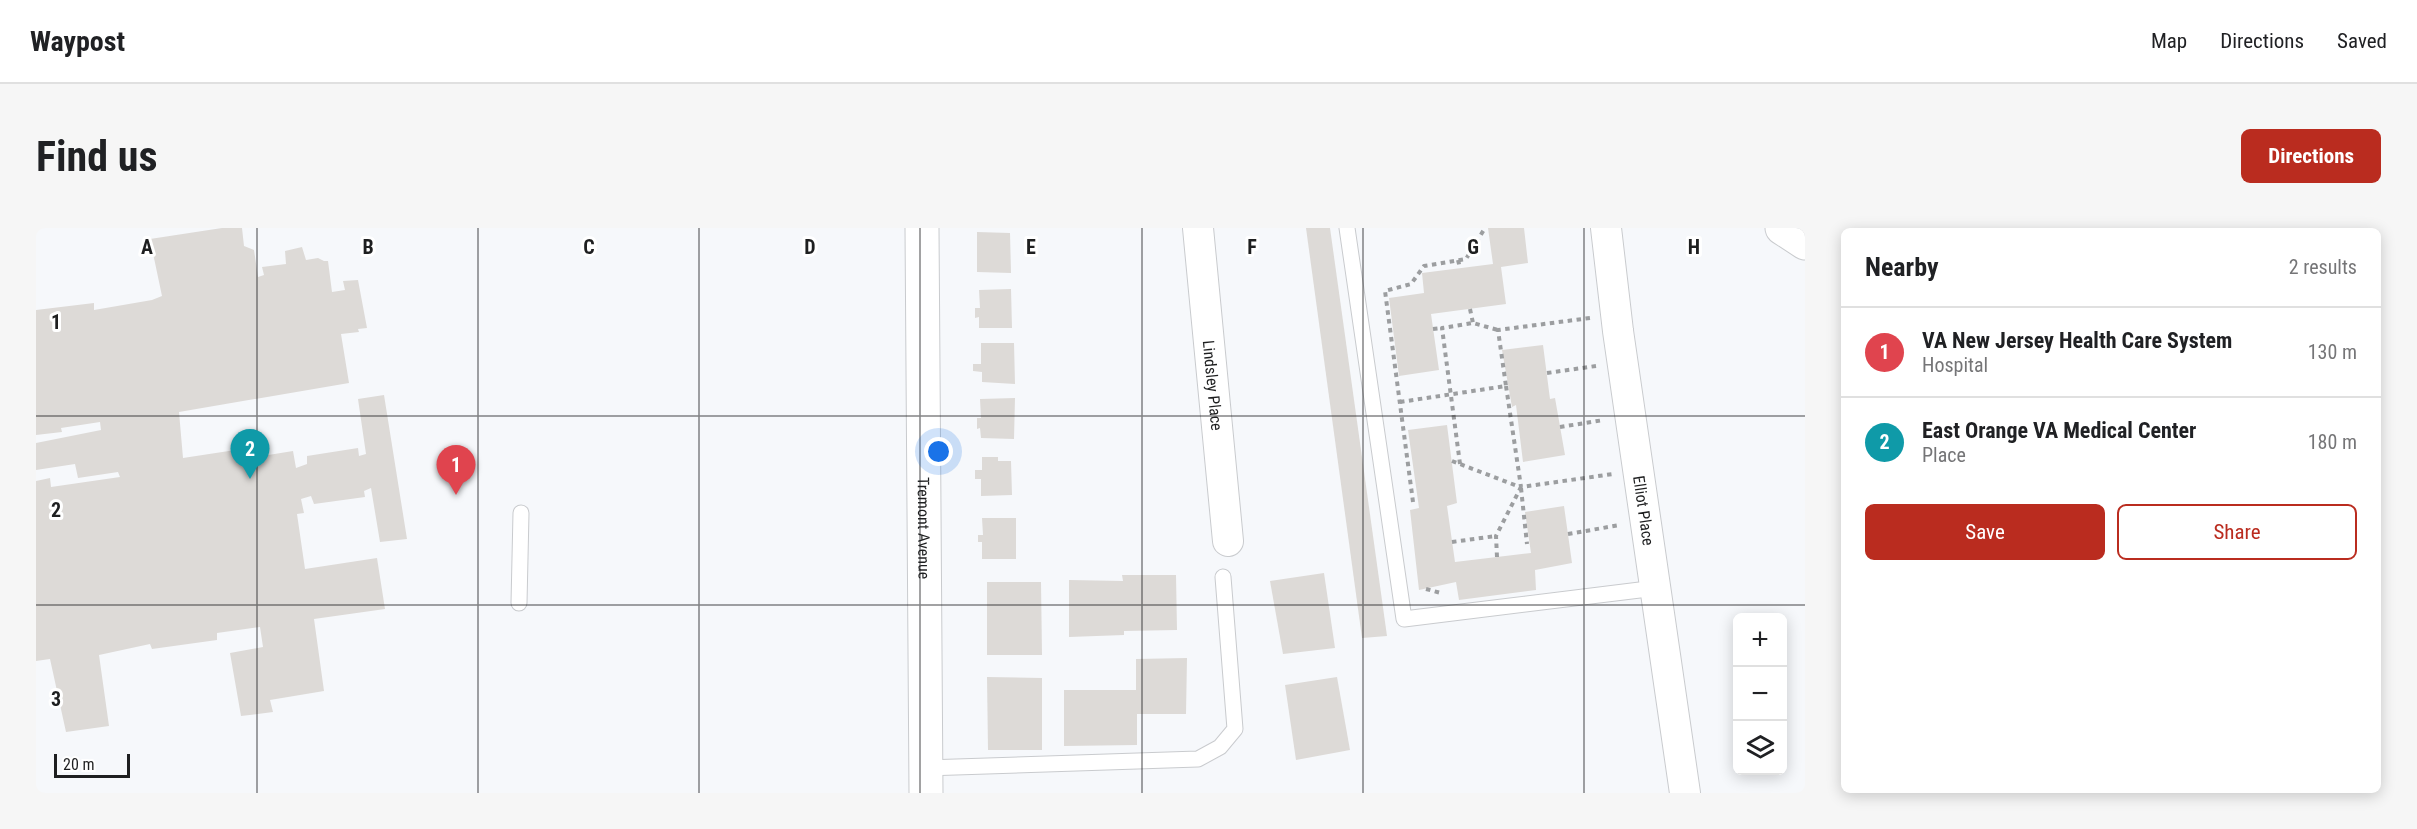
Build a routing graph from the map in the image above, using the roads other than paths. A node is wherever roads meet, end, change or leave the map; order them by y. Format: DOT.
graph roads {
  1 [pos="922,228"];
  2 [pos="1198,228"];
  3 [pos="1347,228"];
  4 [pos="1606,228"];
  5 [pos="520,513"];
  6 [pos="1228,541"];
  7 [pos="1224,577"];
  8 [pos="1656,588"];
  9 [pos="519,603"];
  10 [pos="926,780"];
  11 [pos="1685,793"];
  1 -- 10 [label="street, Tremont Avenue"];
  2 -- 6 [label="street, Lindsley Place"];
  3 -- 8 [label="lane"];
  4 -- 8 [label="street, Elliot Place"];
  5 -- 9 [label="lane"];
  7 -- 10 [label="lane"];
  8 -- 11 [label="street, Elliot Place"];
}
